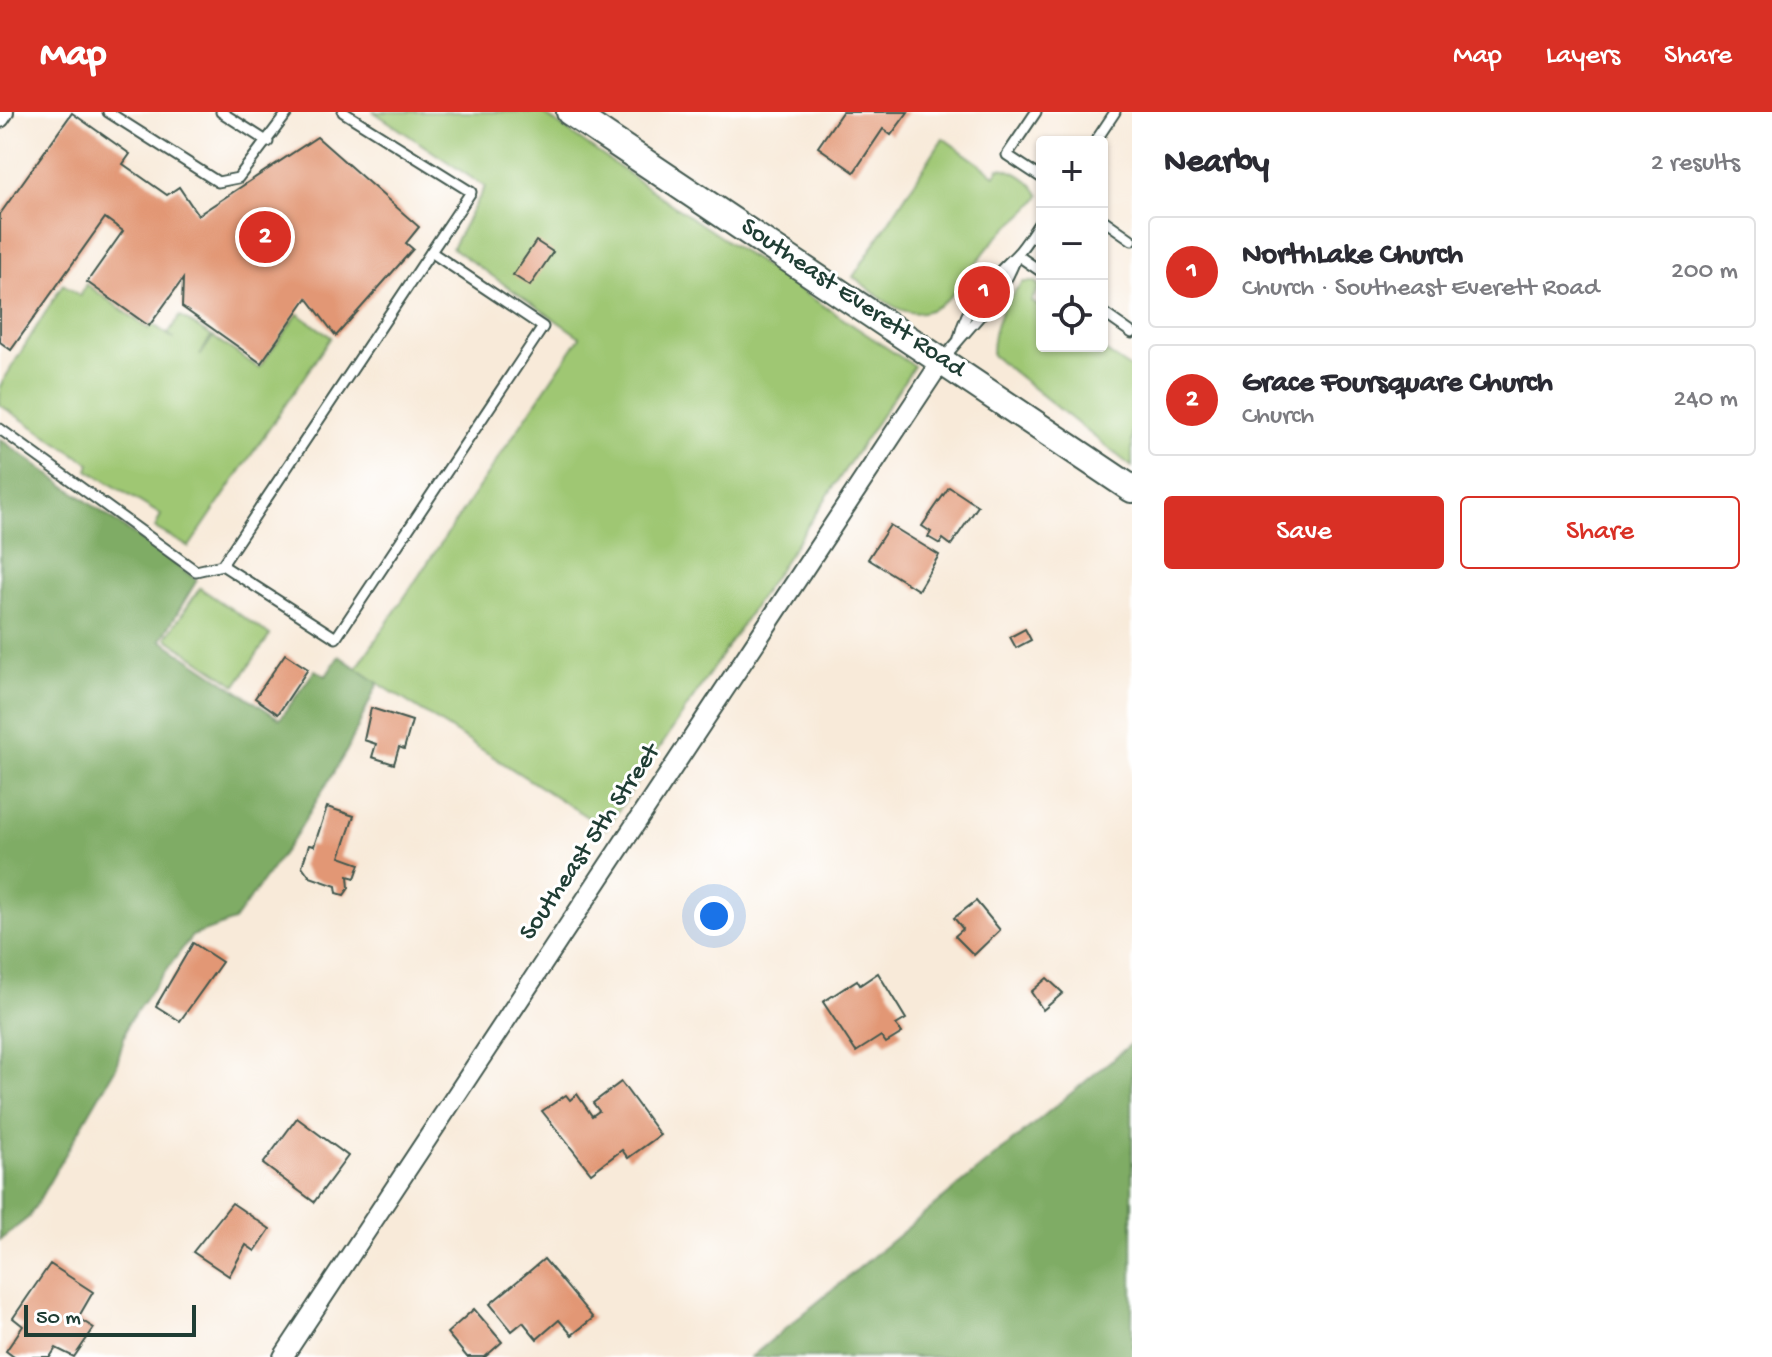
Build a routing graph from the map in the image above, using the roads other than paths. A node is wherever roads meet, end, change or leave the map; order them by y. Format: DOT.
graph roads {
  1 [pos="4,112"];
  2 [pos="108,112"];
  3 [pos="221,112"];
  4 [pos="288,112"];
  5 [pos="343,112"];
  6 [pos="570,112"];
  7 [pos="1036,112"];
  8 [pos="1115,112"];
  9 [pos="0,118"];
  10 [pos="1099,136"];
  11 [pos="268,142"];
  12 [pos="1036,174"];
  13 [pos="1108,223"];
  14 [pos="1036,228"];
  15 [pos="1132,240"];
  16 [pos="431,252"];
  17 [pos="1017,255"];
  18 [pos="1036,268"];
  19 [pos="1108,316"];
  20 [pos="1132,333"];
  21 [pos="951,349"];
  22 [pos="0,429"];
  23 [pos="1132,489"];
  24 [pos="222,565"];
  25 [pos="283,1357"];
  1 -- 9 [label="street"];
  2 -- 11 [label="lane"];
  3 -- 11 [label="lane"];
  4 -- 11 [label="lane"];
  5 -- 16 [label="lane"];
  6 -- 21 [label="main road, Southeast Everett Road"];
  7 -- 12 [label="lane"];
  8 -- 10 [label="lane"];
  13 -- 15 [label="lane"];
  14 -- 17 [label="lane"];
  16 -- 24 [label="lane"];
  16 -- 24 [label="lane"];
  17 -- 18 [label="lane"];
  17 -- 21 [label="lane"];
  17 -- 21 [label="lane"];
  19 -- 20 [label="lane"];
  21 -- 23 [label="main road, Southeast Everett Road"];
  21 -- 25 [label="street, Southeast 5th Street"];
  22 -- 24 [label="lane"];
}
